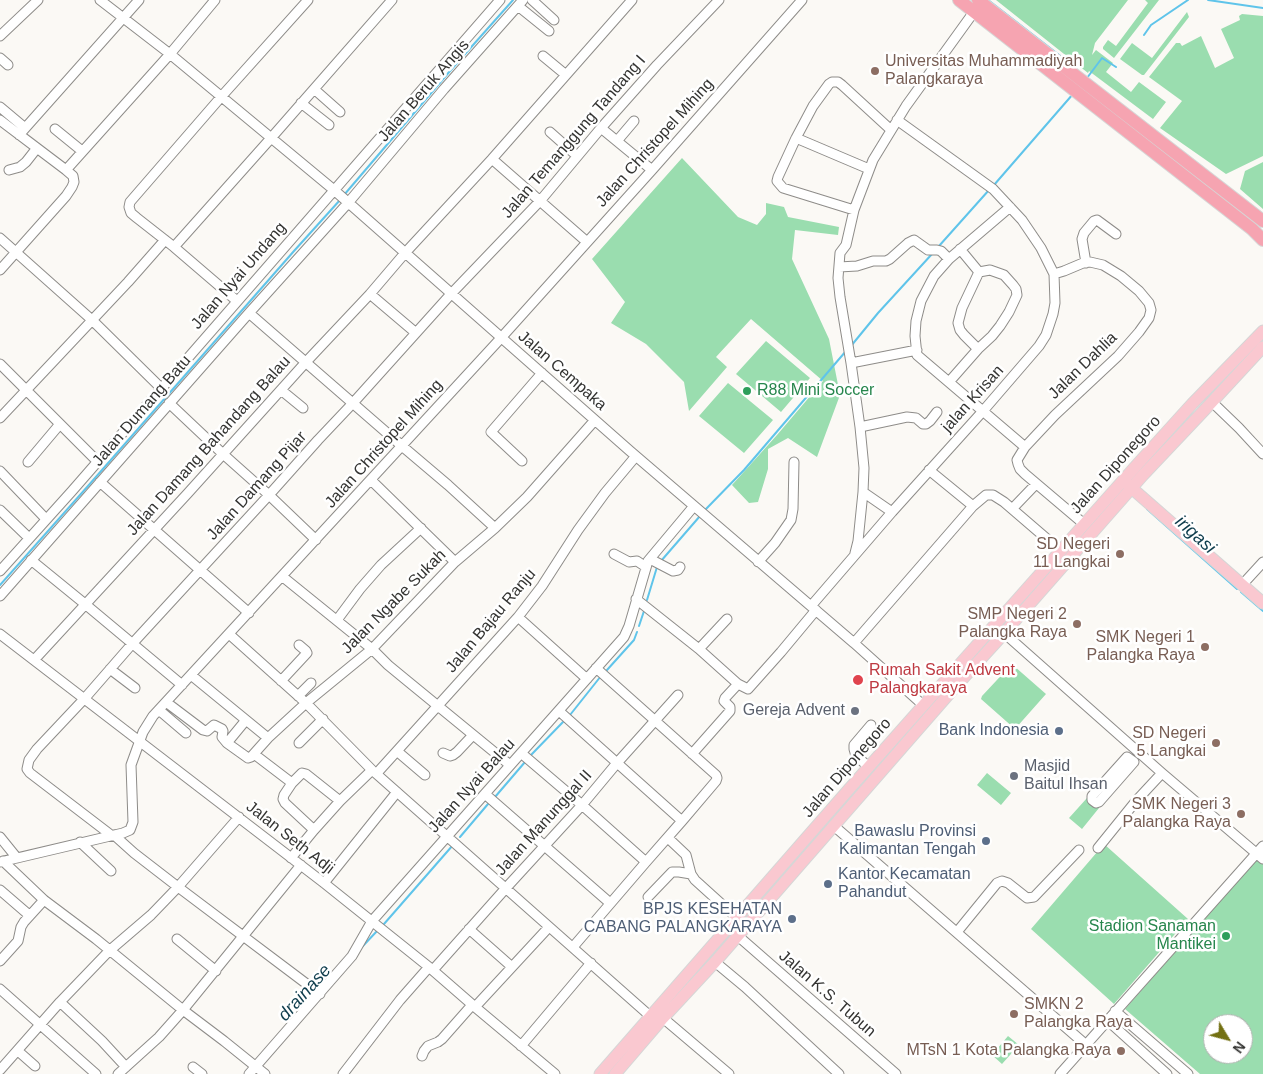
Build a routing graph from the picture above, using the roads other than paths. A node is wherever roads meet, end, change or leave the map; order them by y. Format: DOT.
graph roads {
  1 [pos="38,0"];
  2 [pos="100,0"];
  3 [pos="139,0"];
  4 [pos="215,0"];
  5 [pos="308,0"];
  6 [pos="392,0"];
  7 [pos="500,0"];
  8 [pos="532,0"];
  9 [pos="632,0"];
  10 [pos="719,0"];
  11 [pos="802,0"];
  12 [pos="959,0"];
  13 [pos="520,3"];
  14 [pos="978,5"];
  15 [pos="123,18"];
  16 [pos="554,20"];
  17 [pos="549,31"];
  18 [pos="0,36"];
  19 [pos="170,54"];
  20 [pos="543,56"];
  21 [pos="0,58"];
  22 [pos="8,65"];
  23 [pos="566,75"];
  24 [pos="314,89"];
  25 [pos="221,97"];
  26 [pos="302,103"];
  27 [pos="0,107"];
  28 [pos="340,112"];
  29 [pos="897,120"];
  30 [pos="1,121"];
  31 [pos="634,121"];
  32 [pos="329,124"];
  33 [pos="601,128"];
  34 [pos="55,129"];
  35 [pos="891,130"];
  36 [pos="22,132"];
  37 [pos="550,132"];
  38 [pos="272,137"];
  39 [pos="796,138"];
  40 [pos="616,140"];
  41 [pos="37,148"];
  42 [pos="82,151"];
  43 [pos="577,156"];
  44 [pos="492,159"];
  45 [pos="9,170"];
  46 [pos="66,170"];
  47 [pos="652,170"];
  48 [pos="869,170"];
  49 [pos="335,191"];
  50 [pos="540,200"];
  51 [pos="347,202"];
  52 [pos="1010,207"];
  53 [pos="854,210"];
  54 [pos="1258,223"];
  55 [pos="1116,234"];
  56 [pos="0,238"];
  57 [pos="165,240"];
  58 [pos="1263,240"];
  59 [pos="587,242"];
  60 [pos="174,247"];
  61 [pos="960,249"];
  62 [pos="17,252"];
  63 [pos="405,253"];
  64 [pos="944,254"];
  65 [pos="1086,263"];
  66 [pos="839,267"];
  67 [pos="0,270"];
  68 [pos="979,272"];
  69 [pos="1054,274"];
  70 [pos="370,294"];
  71 [pos="451,294"];
  72 [pos="237,301"];
  73 [pos="249,312"];
  74 [pos="92,320"];
  75 [pos="1263,330"];
  76 [pos="416,333"];
  77 [pos="501,338"];
  78 [pos="1263,347"];
  79 [pos="978,349"];
  80 [pos="917,350"];
  81 [pos="850,359"];
  82 [pos="306,362"];
  83 [pos="0,364"];
  84 [pos="542,374"];
  85 [pos="949,382"];
  86 [pos="161,388"];
  87 [pos="27,390"];
  88 [pos="281,390"];
  89 [pos="1212,402"];
  90 [pos="169,403"];
  91 [pos="354,403"];
  92 [pos="303,408"];
  93 [pos="983,411"];
  94 [pos="937,412"];
  95 [pos="0,418"];
  96 [pos="595,420"];
  97 [pos="60,424"];
  98 [pos="860,427"];
  99 [pos="402,446"];
  100 [pos="1025,447"];
  101 [pos="223,454"];
  102 [pos="1263,454"];
  103 [pos="636,456"];
  104 [pos="522,461"];
  105 [pos="28,462"];
  106 [pos="97,462"];
  107 [pos="794,462"];
  108 [pos="929,470"];
  109 [pos="0,471"];
  110 [pos="371,480"];
  111 [pos="100,482"];
  112 [pos="1036,484"];
  113 [pos="1127,484"];
  114 [pos="863,492"];
  115 [pos="270,495"];
  116 [pos="973,506"];
  117 [pos="1012,508"];
  118 [pos="0,510"];
  119 [pos="699,510"];
  120 [pos="892,512"];
  121 [pos="46,519"];
  122 [pos="1084,524"];
  123 [pos="421,528"];
  124 [pos="495,528"];
  125 [pos="154,530"];
  126 [pos="29,538"];
  127 [pos="316,540"];
  128 [pos="1061,550"];
  129 [pos="614,554"];
  130 [pos="855,554"];
  131 [pos="31,560"];
  132 [pos="455,562"];
  133 [pos="652,562"];
  134 [pos="758,562"];
  135 [pos="1263,562"];
  136 [pos="680,567"];
  137 [pos="201,570"];
  138 [pos="0,572"];
  139 [pos="282,576"];
  140 [pos="1242,585"];
  141 [pos="0,596"];
  142 [pos="640,601"];
  143 [pos="1263,603"];
  144 [pos="85,604"];
  145 [pos="813,608"];
  146 [pos="249,613"];
  147 [pos="518,617"];
  148 [pos="727,619"];
  149 [pos="336,620"];
  150 [pos="1004,632"];
  151 [pos="0,634"];
  152 [pos="229,634"];
  153 [pos="854,643"];
  154 [pos="132,644"];
  155 [pos="299,645"];
  156 [pos="372,649"];
  157 [pos="699,649"];
  158 [pos="34,659"];
  159 [pos="110,669"];
  160 [pos="600,671"];
  161 [pos="191,675"];
  162 [pos="587,679"];
  163 [pos="281,681"];
  164 [pos="311,682"];
  165 [pos="738,684"];
  166 [pos="182,685"];
  167 [pos="135,688"];
  168 [pos="678,695"];
  169 [pos="298,696"];
  170 [pos="85,698"];
  171 [pos="166,702"];
  172 [pos="306,703"];
  173 [pos="438,706"];
  174 [pos="923,706"];
  175 [pos="159,710"];
  176 [pos="932,713"];
  177 [pos="562,714"];
  178 [pos="322,719"];
  179 [pos="246,720"];
  180 [pos="655,721"];
  181 [pos="871,725"];
  182 [pos="186,733"];
  183 [pos="473,735"];
  184 [pos="268,738"];
  185 [pos="140,740"];
  186 [pos="227,743"];
  187 [pos="300,743"];
  188 [pos="398,752"];
  189 [pos="1138,752"];
  190 [pos="443,753"];
  191 [pos="254,754"];
  192 [pos="692,754"];
  193 [pos="889,754"];
  194 [pos="524,755"];
  195 [pos="1131,760"];
  196 [pos="617,763"];
  197 [pos="510,765"];
  198 [pos="869,767"];
  199 [pos="375,771"];
  200 [pos="1162,773"];
  201 [pos="425,775"];
  202 [pos="292,782"];
  203 [pos="397,792"];
  204 [pos="488,797"];
  205 [pos="340,802"];
  206 [pos="582,805"];
  207 [pos="239,817"];
  208 [pos="682,821"];
  209 [pos="834,826"];
  210 [pos="314,830"];
  211 [pos="112,835"];
  212 [pos="0,837"];
  213 [pos="668,838"];
  214 [pos="451,839"];
  215 [pos="80,842"];
  216 [pos="544,846"];
  217 [pos="1263,846"];
  218 [pos="1098,848"];
  219 [pos="1079,850"];
  220 [pos="1260,856"];
  221 [pos="16,858"];
  222 [pos="291,858"];
  223 [pos="1,862"];
  224 [pos="646,862"];
  225 [pos="301,865"];
  226 [pos="111,871"];
  227 [pos="691,874"];
  228 [pos="776,874"];
  229 [pos="785,882"];
  230 [pos="324,883"];
  231 [pos="178,887"];
  232 [pos="506,888"];
  233 [pos="0,890"];
  234 [pos="648,897"];
  235 [pos="44,900"];
  236 [pos="610,903"];
  237 [pos="29,915"];
  238 [pos="737,918"];
  239 [pos="376,924"];
  240 [pos="549,926"];
  241 [pos="470,929"];
  242 [pos="956,932"];
  243 [pos="244,936"];
  244 [pos="738,936"];
  245 [pos="177,939"];
  246 [pos="573,948"];
  247 [pos="109,951"];
  248 [pos="0,961"];
  249 [pos="715,962"];
  250 [pos="591,963"];
  251 [pos="512,967"];
  252 [pos="431,969"];
  253 [pos="216,971"];
  254 [pos="0,990"];
  255 [pos="320,994"];
  256 [pos="60,1002"];
  257 [pos="473,1006"];
  258 [pos="183,1010"];
  259 [pos="1115,1011"];
  260 [pos="650,1016"];
  261 [pos="664,1018"];
  262 [pos="1107,1020"];
  263 [pos="40,1025"];
  264 [pos="1085,1044"];
  265 [pos="521,1046"];
  266 [pos="18,1051"];
  267 [pos="422,1056"];
  268 [pos="35,1066"];
  269 [pos="193,1067"];
  270 [pos="126,1068"];
  271 [pos="253,1069"];
  272 [pos="0,1070"];
  273 [pos="96,1074"];
  274 [pos="118,1074"];
  275 [pos="202,1074"];
  276 [pos="265,1074"];
  277 [pos="343,1074"];
  278 [pos="555,1074"];
  279 [pos="600,1074"];
  280 [pos="615,1074"];
  281 [pos="729,1074"];
  282 [pos="839,1074"];
  283 [pos="896,1074"];
  284 [pos="1060,1074"];
  285 [pos="1167,1074"];
  286 [pos="1188,1074"];
  1 -- 18 [label="street"];
  2 -- 15 [label="street, Jalan Cempaka"];
  3 -- 15 [label="street"];
  4 -- 19 [label="street"];
  5 -- 25 [label="street"];
  6 -- 24 [label="street"];
  7 -- 49 [label="street, Jalan Nyai Undang"];
  8 -- 16 [label="street"];
  9 -- 23 [label="street, Jalan Damang Bahandang Balau"];
  10 -- 33 [label="street, Jalan Temanggung Tandang I"];
  11 -- 47 [label="street, Jalan Christopel Mihing"];
  12 -- 14 [label="highway"];
  13 -- 17 [label="street"];
  13 -- 51 [label="street, Jalan Beruk Angis"];
  14 -- 29 [label="street"];
  14 -- 54 [label="highway"];
  15 -- 19 [label="street, Jalan Cempaka"];
  15 -- 36 [label="street"];
  19 -- 25 [label="street, Jalan Cempaka"];
  19 -- 42 [label="street"];
  20 -- 23 [label="street"];
  21 -- 22 [label="street"];
  23 -- 44 [label="street, Jalan Damang Bahandang Balau"];
  24 -- 26 [label="street"];
  24 -- 28 [label="street"];
  25 -- 38 [label="street, Jalan Cempaka"];
  25 -- 57 [label="street"];
  26 -- 32 [label="street"];
  26 -- 38 [label="street"];
  27 -- 36 [label="street"];
  29 -- 35 [label="street"];
  29 -- 52 [label="street, jalan Krisan"];
  30 -- 36 [label="street"];
  31 -- 40 [label="street"];
  33 -- 40 [label="street"];
  33 -- 43 [label="street, Jalan Temanggung Tandang I"];
  34 -- 42 [label="street"];
  35 -- 39 [label="street"];
  35 -- 48 [label="street"];
  36 -- 41 [label="street"];
  37 -- 43 [label="street"];
  38 -- 49 [label="street, Jalan Cempaka"];
  38 -- 60 [label="street"];
  39 -- 48 [label="street"];
  39 -- 53 [label="street"];
  40 -- 47 [label="street"];
  41 -- 45 [label="street"];
  41 -- 46 [label="street"];
  42 -- 46 [label="street"];
  43 -- 50 [label="street, Jalan Temanggung Tandang I"];
  44 -- 50 [label="street"];
  44 -- 63 [label="street, Jalan Damang Bahandang Balau"];
  46 -- 62 [label="street"];
  47 -- 59 [label="street, Jalan Christopel Mihing"];
  48 -- 53 [label="street"];
  49 -- 51 [label="street, Jalan Cempaka"];
  49 -- 72 [label="street, Jalan Nyai Undang"];
  50 -- 59 [label="street"];
  50 -- 71 [label="street, Jalan Temanggung Tandang I"];
  51 -- 63 [label="street, Jalan Cempaka"];
  51 -- 73 [label="street, Jalan Dumang Batu"];
  52 -- 61 [label="street"];
  52 -- 69 [label="street, jalan Krisan"];
  53 -- 66 [label="street"];
  54 -- 58 [label="highway"];
  55 -- 65 [label="street"];
  56 -- 62 [label="street"];
  57 -- 60 [label="street"];
  57 -- 74 [label="street"];
  59 -- 77 [label="street, Jalan Christopel Mihing"];
  60 -- 72 [label="street"];
  61 -- 64 [label="street"];
  61 -- 68 [label="street"];
  62 -- 67 [label="street"];
  62 -- 74 [label="street"];
  63 -- 70 [label="street, Jalan Damang Bahandang Balau"];
  63 -- 71 [label="street, Jalan Cempaka"];
  64 -- 66 [label="street"];
  64 -- 80 [label="street"];
  65 -- 69 [label="street"];
  65 -- 100 [label="street, Jalan Dahlia"];
  66 -- 81 [label="street"];
  68 -- 79 [label="street"];
  68 -- 79 [label="street"];
  69 -- 93 [label="street, jalan Krisan"];
  70 -- 76 [label="street"];
  70 -- 82 [label="street, Jalan Damang Bahandang Balau"];
  71 -- 76 [label="street, Jalan Damang Pijar"];
  71 -- 77 [label="street, Jalan Cempaka"];
  72 -- 86 [label="street, Jalan Nyai Undang"];
  73 -- 82 [label="street"];
  73 -- 90 [label="street, Jalan Dumang Batu"];
  74 -- 86 [label="street"];
  74 -- 87 [label="street"];
  75 -- 113 [label="main road, Jalan Diponegoro"];
  76 -- 91 [label="street, Jalan Damang Pijar"];
  77 -- 84 [label="street, Jalan Cempaka"];
  77 -- 99 [label="street, Jalan Christopel Mihing"];
  78 -- 89 [label="main road, Jalan Diponegoro"];
  79 -- 85 [label="street"];
  80 -- 81 [label="street"];
  80 -- 85 [label="street"];
  81 -- 98 [label="street"];
  82 -- 88 [label="street, Jalan Damang Bahandang Balau"];
  82 -- 91 [label="street"];
  83 -- 87 [label="street"];
  84 -- 96 [label="street, Jalan Cempaka"];
  84 -- 104 [label="street"];
  85 -- 93 [label="street"];
  86 -- 106 [label="street, Jalan Nyai Undang"];
  87 -- 95 [label="street"];
  87 -- 97 [label="street"];
  88 -- 92 [label="street"];
  88 -- 101 [label="street, Jalan Damang Bahandang Balau"];
  89 -- 102 [label="street"];
  89 -- 113 [label="main road, Jalan Diponegoro"];
  90 -- 101 [label="street"];
  90 -- 111 [label="street, Jalan Dumang Batu"];
  91 -- 99 [label="street"];
  91 -- 115 [label="street, Jalan Damang Pijar"];
  93 -- 100 [label="street"];
  93 -- 108 [label="street, jalan Krisan"];
  94 -- 98 [label="street"];
  96 -- 103 [label="street, Jalan Cempaka"];
  96 -- 124 [label="street, Jalan Ngabe Sukah"];
  97 -- 105 [label="street"];
  97 -- 106 [label="street"];
  98 -- 114 [label="street"];
  99 -- 110 [label="street, Jalan Christopel Mihing"];
  99 -- 124 [label="street"];
  100 -- 112 [label="street"];
  101 -- 115 [label="street"];
  101 -- 125 [label="street, Jalan Damang Bahandang Balau"];
  103 -- 119 [label="street, Jalan Cempaka"];
  103 -- 147 [label="street, Jalan Bajau Ranju"];
  106 -- 121 [label="street, Jalan Nyai Undang"];
  107 -- 134 [label="street"];
  108 -- 116 [label="street"];
  108 -- 120 [label="street, jalan Krisan"];
  109 -- 121 [label="street"];
  110 -- 123 [label="street"];
  110 -- 127 [label="street, Jalan Christopel Mihing"];
  111 -- 125 [label="street"];
  111 -- 131 [label="street, Jalan Dumang Batu"];
  112 -- 117 [label="street"];
  112 -- 122 [label="street"];
  113 -- 122 [label="main road, Jalan Diponegoro"];
  113 -- 140 [label="main road"];
  113 -- 150 [label="main road, Jalan Diponegoro"];
  114 -- 120 [label="street"];
  114 -- 130 [label="street"];
  115 -- 127 [label="street"];
  115 -- 137 [label="street, Jalan Damang Pijar"];
  116 -- 117 [label="street"];
  116 -- 153 [label="street"];
  117 -- 128 [label="street"];
  118 -- 126 [label="street"];
  119 -- 133 [label="street, Jalan Nyai Balau"];
  119 -- 134 [label="street, Jalan Cempaka"];
  120 -- 130 [label="street, jalan Krisan"];
  121 -- 126 [label="street, Jalan Nyai Undang"];
  122 -- 128 [label="main road, Jalan Diponegoro"];
  123 -- 132 [label="street"];
  123 -- 149 [label="street"];
  124 -- 132 [label="street, Jalan Ngabe Sukah"];
  125 -- 137 [label="street"];
  125 -- 144 [label="street, Jalan Damang Bahandang Balau"];
  126 -- 138 [label="street, Jalan Nyai Undang"];
  127 -- 139 [label="street, Jalan Christopel Mihing"];
  128 -- 174 [label="main road, Jalan Diponegoro"];
  129 -- 133 [label="street"];
  130 -- 145 [label="street, jalan Krisan"];
  131 -- 141 [label="street, Jalan Dumang Batu"];
  131 -- 144 [label="street"];
  132 -- 156 [label="street, Jalan Ngabe Sukah"];
  133 -- 136 [label="street"];
  133 -- 142 [label="street, Jalan Nyai Balau"];
  134 -- 145 [label="street, Jalan Cempaka"];
  135 -- 140 [label="street"];
  137 -- 146 [label="street"];
  137 -- 154 [label="street, Jalan Damang Pijar"];
  139 -- 146 [label="street, Jalan Christopel Mihing"];
  139 -- 149 [label="street"];
  140 -- 143 [label="main road"];
  142 -- 157 [label="street"];
  142 -- 160 [label="street, Jalan Nyai Balau"];
  144 -- 154 [label="street"];
  144 -- 158 [label="street, Jalan Damang Bahandang Balau"];
  145 -- 153 [label="street, Jalan Cempaka"];
  145 -- 165 [label="street, jalan Krisan"];
  146 -- 152 [label="street, Jalan Christopel Mihing"];
  147 -- 162 [label="street"];
  147 -- 173 [label="street, Jalan Bajau Ranju"];
  148 -- 157 [label="street"];
  149 -- 156 [label="street"];
  150 -- 176 [label="main road, Jalan Diponegoro"];
  150 -- 189 [label="street"];
  151 -- 158 [label="street, Jalan Seth Adji"];
  152 -- 161 [label="street, Jalan Christopel Mihing"];
  152 -- 163 [label="street"];
  153 -- 174 [label="street, Jalan Cempaka"];
  154 -- 159 [label="street, Jalan Damang Pijar"];
  154 -- 166 [label="street"];
  155 -- 163 [label="street"];
  156 -- 172 [label="street, Jalan Ngabe Sukah"];
  156 -- 173 [label="street"];
  157 -- 165 [label="street"];
  158 -- 170 [label="street, Jalan Seth Adji"];
  159 -- 167 [label="street"];
  159 -- 170 [label="street, Jalan Damang Pijar"];
  160 -- 162 [label="street, Jalan Nyai Balau"];
  160 -- 180 [label="street"];
  161 -- 166 [label="street, Jalan Christopel Mihing"];
  161 -- 179 [label="street"];
  162 -- 177 [label="street, Jalan Nyai Balau"];
  163 -- 169 [label="street"];
  164 -- 169 [label="street"];
  165 -- 192 [label="street"];
  166 -- 171 [label="street, Jalan Christopel Mihing"];
  168 -- 180 [label="street, Jalan Manunggal II"];
  169 -- 172 [label="street"];
  170 -- 185 [label="street, Jalan Seth Adji"];
  170 -- 211 [label="street, Jalan Damang Pijar"];
  171 -- 175 [label="street, Jalan Christopel Mihing"];
  171 -- 186 [label="street"];
  172 -- 178 [label="street"];
  172 -- 184 [label="street, Jalan Ngabe Sukah"];
  173 -- 183 [label="street"];
  173 -- 188 [label="street, Jalan Bajau Ranju"];
  174 -- 176 [label="main road"];
  174 -- 193 [label="main road, Jalan Diponegoro"];
  175 -- 182 [label="street"];
  175 -- 185 [label="street, Jalan Christopel Mihing"];
  176 -- 193 [label="main road, Jalan Diponegoro"];
  177 -- 194 [label="street, Jalan Nyai Balau"];
  177 -- 196 [label="street"];
  178 -- 187 [label="street"];
  178 -- 199 [label="street"];
  179 -- 184 [label="street"];
  179 -- 186 [label="street"];
  180 -- 192 [label="street"];
  180 -- 196 [label="street, Jalan Manunggal II"];
  181 -- 198 [label="street"];
  183 -- 190 [label="street"];
  183 -- 197 [label="street"];
  184 -- 191 [label="street, Jalan Ngabe Sukah"];
  185 -- 207 [label="street, Jalan Seth Adji"];
  185 -- 211 [label="street, Jalan Christopel Mihing"];
  186 -- 191 [label="street"];
  188 -- 199 [label="street, Jalan Bajau Ranju"];
  188 -- 201 [label="street"];
  189 -- 195 [label="street"];
  189 -- 200 [label="street"];
  191 -- 202 [label="street"];
  192 -- 208 [label="street"];
  193 -- 198 [label="main road, Jalan Diponegoro"];
  193 -- 209 [label="main road, Jalan Diponegoro"];
  194 -- 197 [label="street, Jalan Nyai Balau"];
  194 -- 206 [label="street"];
  195 -- 195 [label="street"];
  196 -- 206 [label="street, Jalan Manunggal II"];
  196 -- 208 [label="street"];
  197 -- 204 [label="street, Jalan Nyai Balau"];
  198 -- 228 [label="main road, Jalan Diponegoro"];
  199 -- 203 [label="street"];
  199 -- 205 [label="street, Jalan Bajau Ranju"];
  200 -- 218 [label="street"];
  200 -- 220 [label="street"];
  202 -- 205 [label="street"];
  202 -- 210 [label="street"];
  203 -- 214 [label="street"];
  203 -- 230 [label="street"];
  204 -- 214 [label="street, Jalan Nyai Balau"];
  204 -- 216 [label="street"];
  205 -- 210 [label="street, Jalan Bajau Ranju"];
  206 -- 216 [label="street, Jalan Manunggal II"];
  206 -- 224 [label="street"];
  207 -- 222 [label="street, Jalan Seth Adji"];
  207 -- 231 [label="street"];
  208 -- 213 [label="street"];
  209 -- 229 [label="main road, Jalan Diponegoro"];
  209 -- 242 [label="street"];
  210 -- 222 [label="street, Jalan Bajau Ranju"];
  211 -- 215 [label="street, Jalan Christopel Mihing"];
  211 -- 231 [label="street"];
  212 -- 221 [label="street"];
  213 -- 224 [label="street"];
  213 -- 227 [label="street"];
  214 -- 232 [label="street"];
  214 -- 239 [label="street, Jalan Nyai Balau"];
  215 -- 221 [label="street, Jalan Christopel Mihing"];
  215 -- 226 [label="street"];
  216 -- 232 [label="street, Jalan Manunggal II"];
  216 -- 236 [label="street"];
  217 -- 220 [label="street"];
  219 -- 242 [label="street"];
  220 -- 259 [label="street"];
  221 -- 223 [label="street, Jalan Christopel Mihing"];
  222 -- 225 [label="street, Jalan Seth Adji"];
  223 -- 235 [label="street"];
  224 -- 236 [label="street"];
  225 -- 230 [label="street, Jalan Seth Adji"];
  225 -- 243 [label="street"];
  227 -- 234 [label="street"];
  227 -- 238 [label="street"];
  228 -- 229 [label="main road"];
  228 -- 238 [label="main road, Jalan Diponegoro"];
  229 -- 244 [label="main road, Jalan Diponegoro"];
  230 -- 239 [label="street, Jalan Seth Adji"];
  231 -- 243 [label="street"];
  231 -- 247 [label="street"];
  232 -- 240 [label="street"];
  232 -- 241 [label="street, Jalan Manunggal II"];
  233 -- 237 [label="street"];
  235 -- 237 [label="street"];
  235 -- 247 [label="street"];
  236 -- 246 [label="street"];
  237 -- 248 [label="street"];
  238 -- 260 [label="main road, Jalan Diponegoro"];
  239 -- 252 [label="street, Jalan Seth Adji"];
  239 -- 255 [label="street, Jalan Nyai Balau"];
  240 -- 246 [label="street"];
  240 -- 251 [label="street"];
  241 -- 251 [label="street"];
  241 -- 252 [label="street, Jalan Manunggal II"];
  242 -- 264 [label="street"];
  243 -- 253 [label="street"];
  243 -- 255 [label="street"];
  244 -- 249 [label="main road, Jalan Diponegoro"];
  244 -- 283 [label="street, Jalan K.S. Tubun"];
  245 -- 253 [label="street"];
  246 -- 250 [label="street"];
  247 -- 256 [label="street"];
  247 -- 258 [label="street"];
  249 -- 261 [label="main road, Jalan Diponegoro"];
  249 -- 282 [label="street"];
  250 -- 260 [label="street"];
  250 -- 265 [label="street"];
  251 -- 257 [label="street"];
  252 -- 257 [label="street, Jalan Seth Adji"];
  252 -- 277 [label="street, Jalan Manunggal II"];
  253 -- 258 [label="street"];
  254 -- 263 [label="street"];
  255 -- 271 [label="street, Jalan Nyai Balau"];
  256 -- 263 [label="street"];
  256 -- 270 [label="street"];
  257 -- 265 [label="street, Jalan Seth Adji"];
  257 -- 267 [label="street"];
  258 -- 270 [label="street"];
  258 -- 271 [label="street"];
  259 -- 262 [label="street"];
  259 -- 286 [label="street"];
  260 -- 279 [label="main road, Jalan Diponegoro"];
  261 -- 280 [label="main road, Jalan Diponegoro"];
  261 -- 281 [label="street"];
  262 -- 264 [label="street"];
  262 -- 285 [label="street"];
  263 -- 266 [label="street"];
  263 -- 273 [label="street"];
  264 -- 284 [label="street"];
  265 -- 278 [label="street, Jalan Seth Adji"];
  266 -- 268 [label="street"];
  266 -- 272 [label="street"];
  269 -- 275 [label="street"];
  270 -- 274 [label="street"];
  271 -- 276 [label="street"];
}
